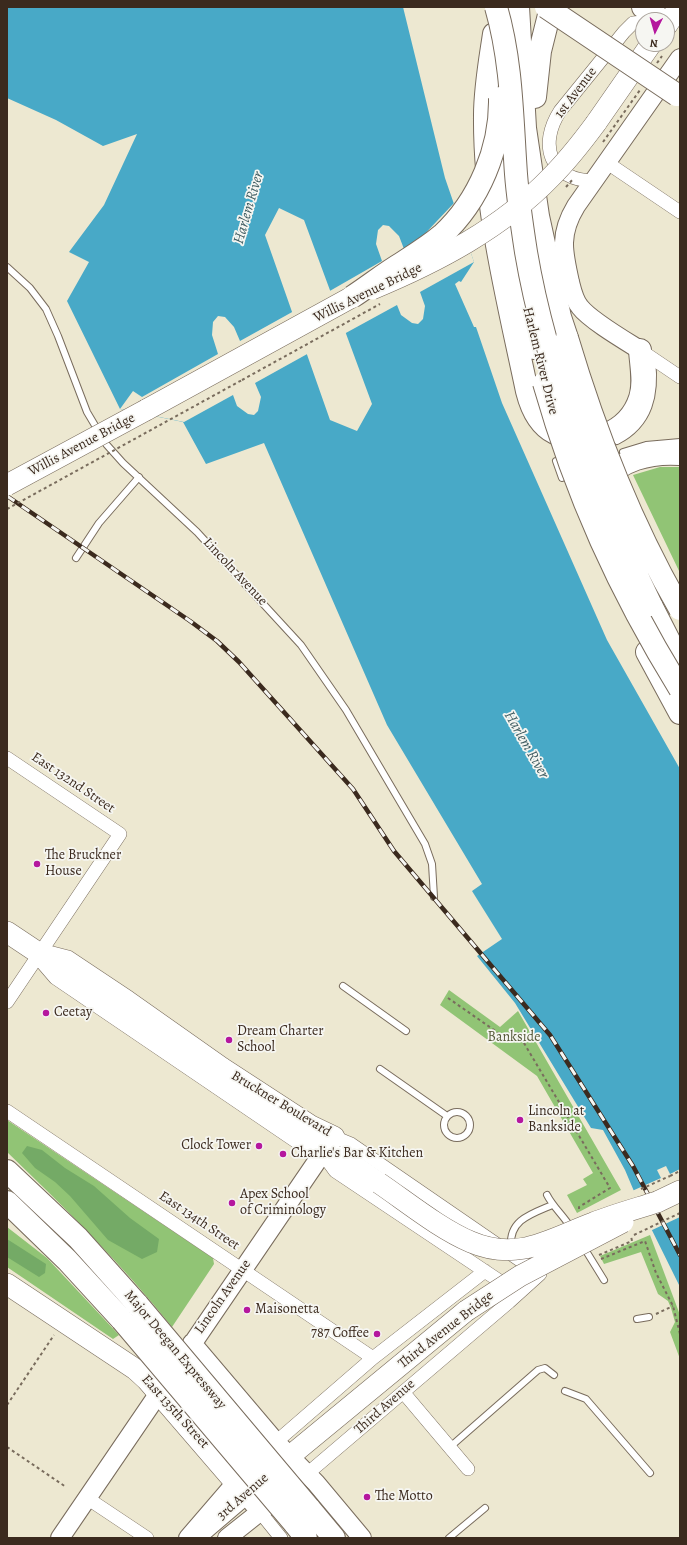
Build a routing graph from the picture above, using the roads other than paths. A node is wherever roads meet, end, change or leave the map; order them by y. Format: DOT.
graph roads {
  1 [pos="483,7"];
  2 [pos="492,7"];
  3 [pos="496,7"];
  4 [pos="518,7"];
  5 [pos="546,7"];
  6 [pos="550,7"];
  7 [pos="643,7"];
  8 [pos="652,12"];
  9 [pos="635,23"];
  10 [pos="494,34"];
  11 [pos="645,52"];
  12 [pos="680,58"];
  13 [pos="679,96"];
  14 [pos="606,162"];
  15 [pos="531,167"];
  16 [pos="593,181"];
  17 [pos="680,212"];
  18 [pos="7,267"];
  19 [pos="352,297"];
  20 [pos="646,354"];
  21 [pos="680,377"];
  22 [pos="617,441"];
  23 [pos="680,442"];
  24 [pos="623,452"];
  25 [pos="680,454"];
  26 [pos="556,461"];
  27 [pos="139,477"];
  28 [pos="562,478"];
  29 [pos="7,485"];
  30 [pos="76,558"];
  31 [pos="680,609"];
  32 [pos="680,662"];
  33 [pos="680,689"];
  34 [pos="680,713"];
  35 [pos="7,758"];
  36 [pos="434,897"];
  37 [pos="7,932"];
  38 [pos="40,954"];
  39 [pos="343,986"];
  40 [pos="7,1002"];
  41 [pos="406,1031"];
  42 [pos="380,1069"];
  43 [pos="7,1111"];
  44 [pos="447,1116"];
  45 [pos="328,1145"];
  46 [pos="7,1171"];
  47 [pos="675,1184"];
  48 [pos="547,1195"];
  49 [pos="7,1202"];
  50 [pos="657,1202"];
  51 [pos="552,1205"];
  52 [pos="576,1234"];
  53 [pos="579,1240"];
  54 [pos="511,1254"];
  55 [pos="243,1270"];
  56 [pos="485,1271"];
  57 [pos="540,1274"];
  58 [pos="604,1280"];
  59 [pos="7,1284"];
  60 [pos="518,1294"];
  61 [pos="649,1317"];
  62 [pos="637,1319"];
  63 [pos="192,1343"];
  64 [pos="373,1358"];
  65 [pos="554,1375"];
  66 [pos="565,1391"];
  67 [pos="159,1392"];
  68 [pos="403,1392"];
  69 [pos="449,1447"];
  70 [pos="283,1449"];
  71 [pos="468,1469"];
  72 [pos="650,1473"];
  73 [pos="307,1474"];
  74 [pos="240,1489"];
  75 [pos="87,1498"];
  76 [pos="485,1508"];
  77 [pos="260,1512"];
  78 [pos="297,1527"];
  79 [pos="60,1538"];
  80 [pos="147,1538"];
  81 [pos="188,1538"];
  82 [pos="195,1538"];
  83 [pos="227,1538"];
  84 [pos="334,1538"];
  85 [pos="362,1538"];
  86 [pos="449,1538"];
  1 -- 19 [label="highway, bridge"];
  2 -- 10 [label="highway, Harlem River Drive"];
  3 -- 32 [label="highway, bridge"];
  4 -- 15 [label="highway"];
  5 -- 13 [label="highway, bridge"];
  6 -- 15 [label="highway"];
  7 -- 8 [label="highway"];
  9 -- 16 [label="street, 1st Avenue"];
  10 -- 20 [label="highway"];
  10 -- 33 [label="highway, Harlem River Drive, bridge"];
  11 -- 19 [label="main road, Willis Avenue Bridge, bridge"];
  12 -- 14 [label="main road"];
  14 -- 16 [label="main road"];
  14 -- 17 [label="street"];
  15 -- 31 [label="highway, bridge"];
  16 -- 20 [label="main road"];
  18 -- 27 [label="lane, Lincoln Avenue"];
  19 -- 29 [label="main road, Willis Avenue Bridge, bridge"];
  20 -- 21 [label="street"];
  20 -- 22 [label="lane"];
  23 -- 24 [label="lane"];
  25 -- 34 [label="highway"];
  26 -- 28 [label="lane"];
  27 -- 30 [label="lane"];
  27 -- 36 [label="lane, Lincoln Avenue"];
  35 -- 38 [label="street, East 132nd Street"];
  37 -- 38 [label="main road, Bruckner Boulevard"];
  38 -- 40 [label="street"];
  38 -- 45 [label="main road, Bruckner Boulevard"];
  39 -- 41 [label="lane"];
  42 -- 44 [label="lane"];
  43 -- 55 [label="street, East 134th Street"];
  44 -- 44 [label="lane"];
  45 -- 50 [label="main road, bridge"];
  45 -- 54 [label="street, Bruckner Boulevard"];
  45 -- 55 [label="main road, Lincoln Avenue"];
  45 -- 56 [label="street, Bruckner Boulevard"];
  46 -- 78 [label="highway, Major Deegan Expressway, bridge"];
  47 -- 50 [label="main road, Third Avenue Bridge"];
  48 -- 51 [label="lane"];
  49 -- 78 [label="highway, Major Deegan Expressway, bridge"];
  50 -- 70 [label="main road, Third Avenue Bridge, bridge"];
  51 -- 52 [label="lane"];
  51 -- 54 [label="lane"];
  53 -- 58 [label="lane"];
  54 -- 57 [label="street, Bruckner Boulevard"];
  55 -- 63 [label="main road, Lincoln Avenue"];
  55 -- 64 [label="street, East 134th Street"];
  56 -- 60 [label="street, Bruckner Boulevard"];
  56 -- 64 [label="street"];
  57 -- 60 [label="street, Third Avenue"];
  59 -- 67 [label="main road, East 135th Street"];
  60 -- 68 [label="street, Third Avenue"];
  61 -- 62 [label="lane"];
  63 -- 67 [label="main road, Lincoln Avenue"];
  63 -- 70 [label="main road"];
  64 -- 70 [label="street"];
  65 -- 69 [label="lane"];
  66 -- 72 [label="lane"];
  67 -- 74 [label="main road, East 135th Street"];
  67 -- 75 [label="main road, Lincoln Avenue"];
  68 -- 69 [label="street"];
  68 -- 73 [label="street, Third Avenue"];
  69 -- 71 [label="street"];
  70 -- 73 [label="main road"];
  70 -- 74 [label="main road, 3rd Avenue"];
  73 -- 77 [label="main road, Third Avenue"];
  73 -- 85 [label="main road"];
  74 -- 77 [label="main road, East 135th Street"];
  74 -- 81 [label="main road"];
  74 -- 82 [label="main road, 3rd Avenue"];
  75 -- 79 [label="main road, Lincoln Avenue"];
  75 -- 80 [label="street"];
  76 -- 86 [label="lane"];
  77 -- 78 [label="street, East 135th Street"];
  77 -- 83 [label="main road, Third Avenue"];
  78 -- 84 [label="highway, Major Deegan Expressway"];
}
